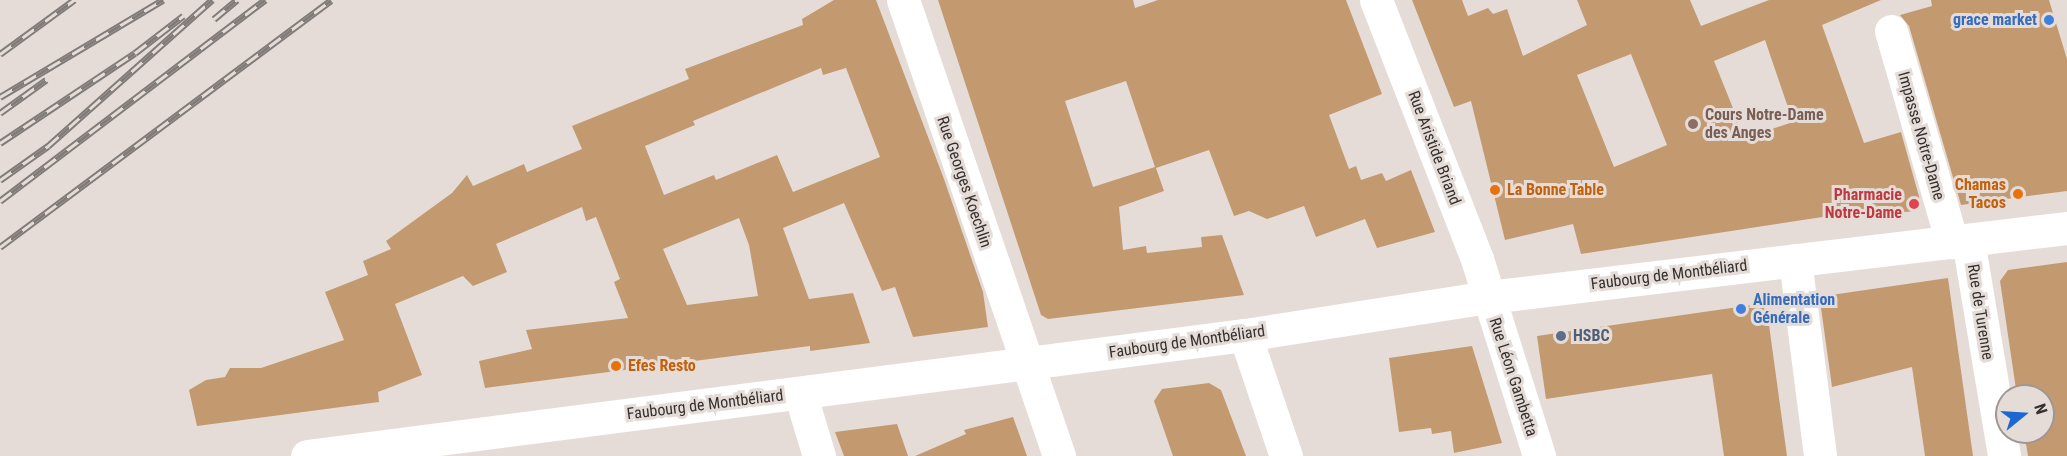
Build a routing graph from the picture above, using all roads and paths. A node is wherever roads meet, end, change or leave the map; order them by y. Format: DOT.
graph roads {
  1 [pos="903,0"];
  2 [pos="1376,0"];
  3 [pos="1891,31"];
  4 [pos="2067,228"];
  5 [pos="1960,241"];
  6 [pos="1795,260"];
  7 [pos="1488,297"];
  8 [pos="1245,335"];
  9 [pos="1026,363"];
  10 [pos="800,393"];
  11 [pos="307,456"];
  12 [pos="819,456"];
  13 [pos="1059,456"];
  14 [pos="1286,456"];
  15 [pos="1539,456"];
  16 [pos="1820,456"];
  17 [pos="2004,456"];
  1 -- 9 [label="street, Rue Georges Koechlin"];
  2 -- 7 [label="street, Rue Aristide Briand"];
  3 -- 5 [label="street, Impasse Notre-Dame"];
  4 -- 5 [label="street, Faubourg de Montbéliard"];
  5 -- 6 [label="street, Faubourg de Montbéliard"];
  5 -- 17 [label="street, Rue de Turenne"];
  6 -- 7 [label="street, Faubourg de Montbéliard"];
  6 -- 16 [label="street"];
  7 -- 8 [label="street, Faubourg de Montbéliard"];
  7 -- 15 [label="street, Rue Léon Gambetta"];
  8 -- 9 [label="street, Faubourg de Montbéliard"];
  8 -- 14 [label="street"];
  9 -- 10 [label="street, Faubourg de Montbéliard"];
  9 -- 13 [label="street, Rue Georges Koechlin"];
  10 -- 11 [label="street, Faubourg de Montbéliard"];
  10 -- 12 [label="street"];
}
